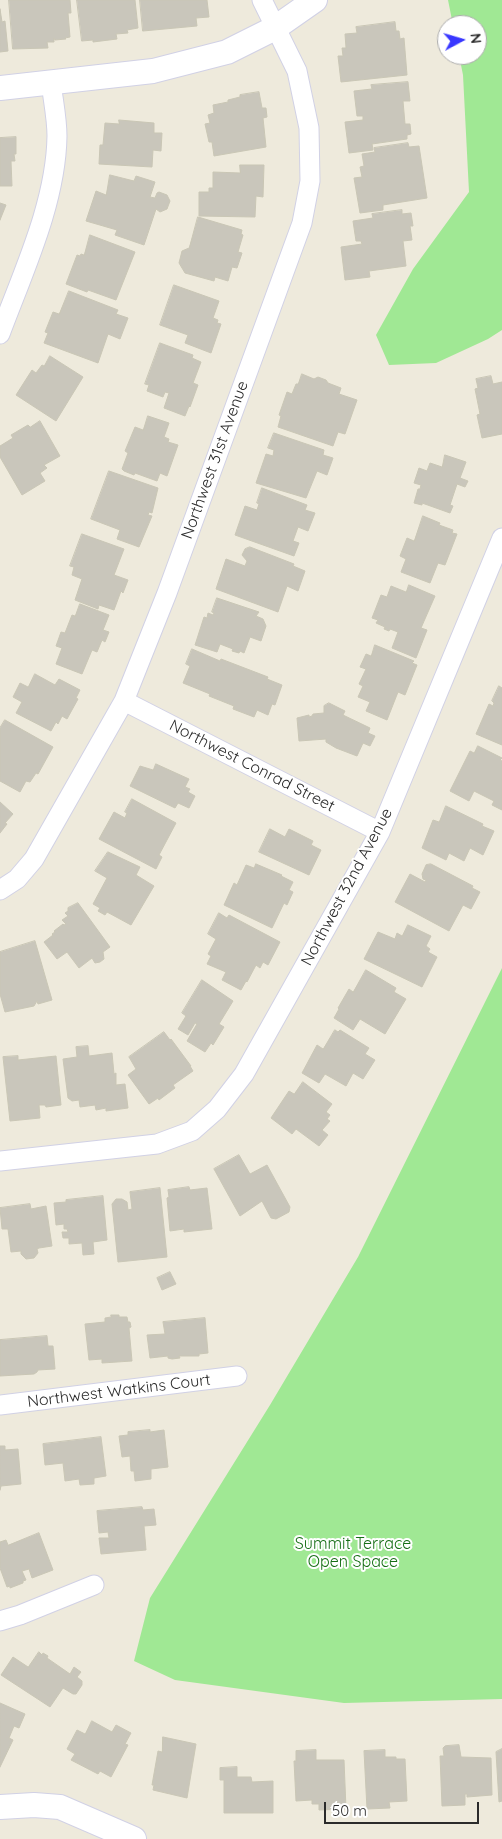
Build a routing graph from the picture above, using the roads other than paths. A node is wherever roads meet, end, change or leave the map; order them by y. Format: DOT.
graph roads {
  1 [pos="262,0"];
  2 [pos="315,0"];
  3 [pos="275,28"];
  4 [pos="52,82"];
  5 [pos="0,88"];
  6 [pos="0,334"];
  7 [pos="502,538"];
  8 [pos="124,701"];
  9 [pos="380,832"];
  10 [pos="0,890"];
  11 [pos="0,1161"];
  12 [pos="238,1376"];
  13 [pos="0,1405"];
  14 [pos="94,1585"];
  15 [pos="0,1621"];
  16 [pos="0,1807"];
  17 [pos="134,1839"];
  1 -- 3 [label="street, Northwest 31st Avenue"];
  2 -- 3 [label="street"];
  3 -- 4 [label="street"];
  3 -- 8 [label="street, Northwest 31st Avenue"];
  4 -- 5 [label="street"];
  4 -- 6 [label="street"];
  7 -- 9 [label="street, Northwest 32nd Avenue"];
  8 -- 9 [label="street, Northwest Conrad Street"];
  8 -- 10 [label="street, Northwest 31st Avenue"];
  9 -- 11 [label="street, Northwest 32nd Avenue"];
  12 -- 13 [label="street, Northwest Watkins Court"];
  14 -- 15 [label="street"];
  16 -- 17 [label="street"];
}
